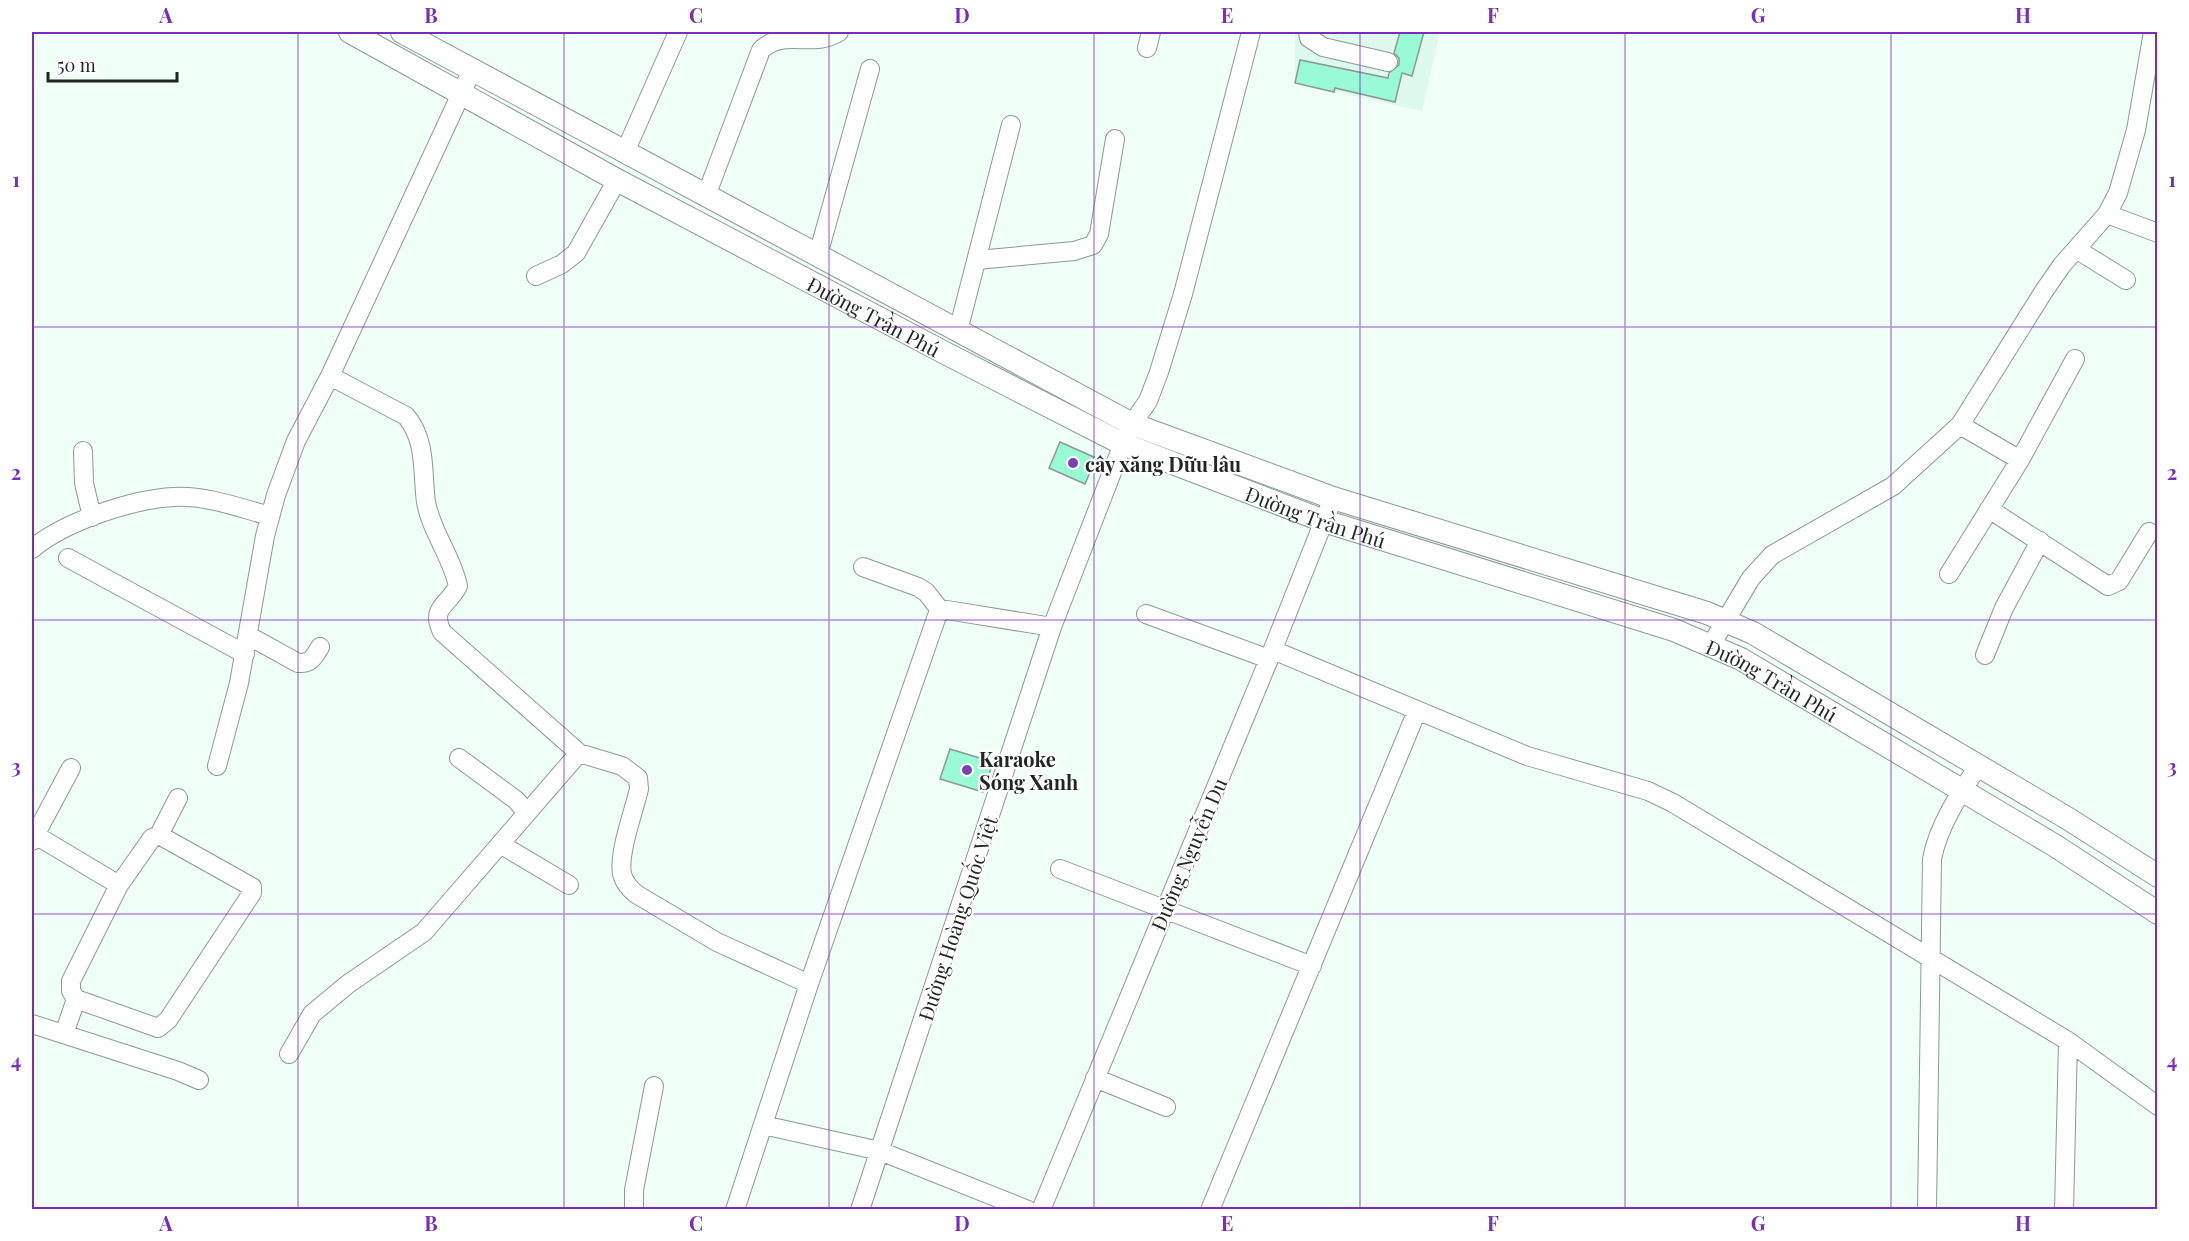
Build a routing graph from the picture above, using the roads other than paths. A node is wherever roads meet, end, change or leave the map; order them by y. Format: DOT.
graph roads {
  1 [pos="350,32"];
  2 [pos="402,32"];
  3 [pos="678,32"];
  4 [pos="839,32"];
  5 [pos="1251,32"];
  6 [pos="1308,32"];
  7 [pos="2153,32"];
  8 [pos="1388,62"];
  9 [pos="870,69"];
  10 [pos="472,70"];
  11 [pos="460,93"];
  12 [pos="1011,125"];
  13 [pos="1115,139"];
  14 [pos="625,152"];
  15 [pos="617,180"];
  16 [pos="706,196"];
  17 [pos="2107,214"];
  18 [pos="2157,233"];
  19 [pos="2076,249"];
  20 [pos="818,255"];
  21 [pos="977,260"];
  22 [pos="536,276"];
  23 [pos="2126,280"];
  24 [pos="958,332"];
  25 [pos="2075,359"];
  26 [pos="330,376"];
  27 [pos="1960,425"];
  28 [pos="1127,434"];
  29 [pos="83,451"];
  30 [pos="2020,460"];
  31 [pos="1332,498"];
  32 [pos="1989,509"];
  33 [pos="270,516"];
  34 [pos="92,517"];
  35 [pos="1324,521"];
  36 [pos="2149,532"];
  37 [pos="2040,541"];
  38 [pos="32,549"];
  39 [pos="68,558"];
  40 [pos="863,567"];
  41 [pos="1949,574"];
  42 [pos="941,611"];
  43 [pos="1146,614"];
  44 [pos="1725,621"];
  45 [pos="1052,627"];
  46 [pos="249,636"];
  47 [pos="1712,645"];
  48 [pos="320,647"];
  49 [pos="245,654"];
  50 [pos="1271,654"];
  51 [pos="1985,655"];
  52 [pos="1417,711"];
  53 [pos="579,753"];
  54 [pos="459,758"];
  55 [pos="1979,765"];
  56 [pos="217,766"];
  57 [pos="71,768"];
  58 [pos="1962,791"];
  59 [pos="178,798"];
  60 [pos="527,813"];
  61 [pos="159,835"];
  62 [pos="33,837"];
  63 [pos="500,844"];
  64 [pos="1060,869"];
  65 [pos="2157,876"];
  66 [pos="119,885"];
  67 [pos="568,885"];
  68 [pos="1165,910"];
  69 [pos="2157,913"];
  70 [pos="1930,959"];
  71 [pos="1312,966"];
  72 [pos="809,984"];
  73 [pos="76,999"];
  74 [pos="32,1024"];
  75 [pos="64,1034"];
  76 [pos="2068,1041"];
  77 [pos="289,1054"];
  78 [pos="1095,1078"];
  79 [pos="200,1080"];
  80 [pos="654,1086"];
  81 [pos="2157,1106"];
  82 [pos="1166,1107"];
  83 [pos="762,1125"];
  84 [pos="880,1151"];
  85 [pos="634,1209"];
  86 [pos="735,1209"];
  87 [pos="860,1209"];
  88 [pos="1028,1209"];
  89 [pos="1041,1209"];
  90 [pos="1210,1209"];
  91 [pos="1927,1209"];
  92 [pos="2064,1209"];
  1 -- 11 [label="main road, Đường Trần Phú"];
  2 -- 10 [label="main road, Đường Trần Phú"];
  3 -- 14 [label="street"];
  4 -- 16 [label="street"];
  5 -- 28 [label="street, Đường Hoàng Quốc Việt"];
  6 -- 8 [label="street"];
  7 -- 17 [label="street"];
  9 -- 20 [label="street"];
  10 -- 11 [label="street"];
  10 -- 14 [label="main road, Đường Trần Phú"];
  11 -- 15 [label="main road, Đường Trần Phú"];
  11 -- 26 [label="street"];
  12 -- 21 [label="street"];
  13 -- 21 [label="street"];
  14 -- 16 [label="main road, Đường Trần Phú"];
  15 -- 22 [label="street"];
  15 -- 28 [label="main road, Đường Trần Phú"];
  16 -- 20 [label="main road, Đường Trần Phú"];
  17 -- 18 [label="street"];
  17 -- 19 [label="street"];
  19 -- 23 [label="street"];
  19 -- 27 [label="street"];
  20 -- 24 [label="main road, Đường Trần Phú"];
  21 -- 24 [label="street"];
  24 -- 28 [label="main road, Đường Trần Phú"];
  25 -- 30 [label="street"];
  26 -- 33 [label="street"];
  26 -- 53 [label="street"];
  27 -- 30 [label="street"];
  27 -- 44 [label="street"];
  28 -- 31 [label="main road, Đường Trần Phú"];
  28 -- 35 [label="main road, Đường Trần Phú"];
  28 -- 45 [label="street, Đường Hoàng Quốc Việt"];
  29 -- 34 [label="street"];
  30 -- 32 [label="street"];
  31 -- 35 [label="street, Đường Nguyễn Du"];
  31 -- 44 [label="main road, Đường Trần Phú"];
  32 -- 37 [label="street"];
  32 -- 41 [label="street"];
  33 -- 34 [label="street"];
  33 -- 46 [label="street"];
  34 -- 38 [label="street"];
  35 -- 47 [label="main road, Đường Trần Phú"];
  35 -- 50 [label="street, Đường Nguyễn Du"];
  36 -- 37 [label="street"];
  37 -- 51 [label="street"];
  39 -- 49 [label="street"];
  40 -- 42 [label="street"];
  42 -- 45 [label="street"];
  42 -- 72 [label="street"];
  43 -- 50 [label="street"];
  44 -- 47 [label="street"];
  44 -- 55 [label="main road, Đường Trần Phú"];
  45 -- 84 [label="street, Đường Hoàng Quốc Việt"];
  46 -- 48 [label="street"];
  46 -- 49 [label="street"];
  47 -- 58 [label="main road, Đường Trần Phú"];
  49 -- 56 [label="street"];
  50 -- 52 [label="street"];
  50 -- 68 [label="street, Đường Nguyễn Du"];
  52 -- 70 [label="street"];
  52 -- 71 [label="street"];
  53 -- 60 [label="street"];
  53 -- 72 [label="street"];
  54 -- 60 [label="street"];
  55 -- 58 [label="street"];
  55 -- 65 [label="main road, Đường Trần Phú"];
  57 -- 62 [label="street"];
  58 -- 69 [label="main road, Đường Trần Phú"];
  58 -- 70 [label="street"];
  59 -- 61 [label="street"];
  60 -- 63 [label="street"];
  61 -- 66 [label="street"];
  61 -- 73 [label="street"];
  62 -- 66 [label="street"];
  63 -- 67 [label="street"];
  63 -- 77 [label="street"];
  64 -- 68 [label="street"];
  66 -- 73 [label="street"];
  68 -- 71 [label="street"];
  68 -- 78 [label="street, Đường Nguyễn Du"];
  70 -- 76 [label="street"];
  70 -- 91 [label="street"];
  71 -- 90 [label="street"];
  72 -- 83 [label="street"];
  73 -- 75 [label="street"];
  74 -- 75 [label="street"];
  75 -- 79 [label="street"];
  76 -- 81 [label="street"];
  76 -- 92 [label="street"];
  78 -- 82 [label="street"];
  78 -- 89 [label="street, Đường Nguyễn Du"];
  80 -- 85 [label="street"];
  83 -- 84 [label="street"];
  83 -- 86 [label="street"];
  84 -- 87 [label="street, Đường Hoàng Quốc Việt"];
  84 -- 88 [label="street"];
}
